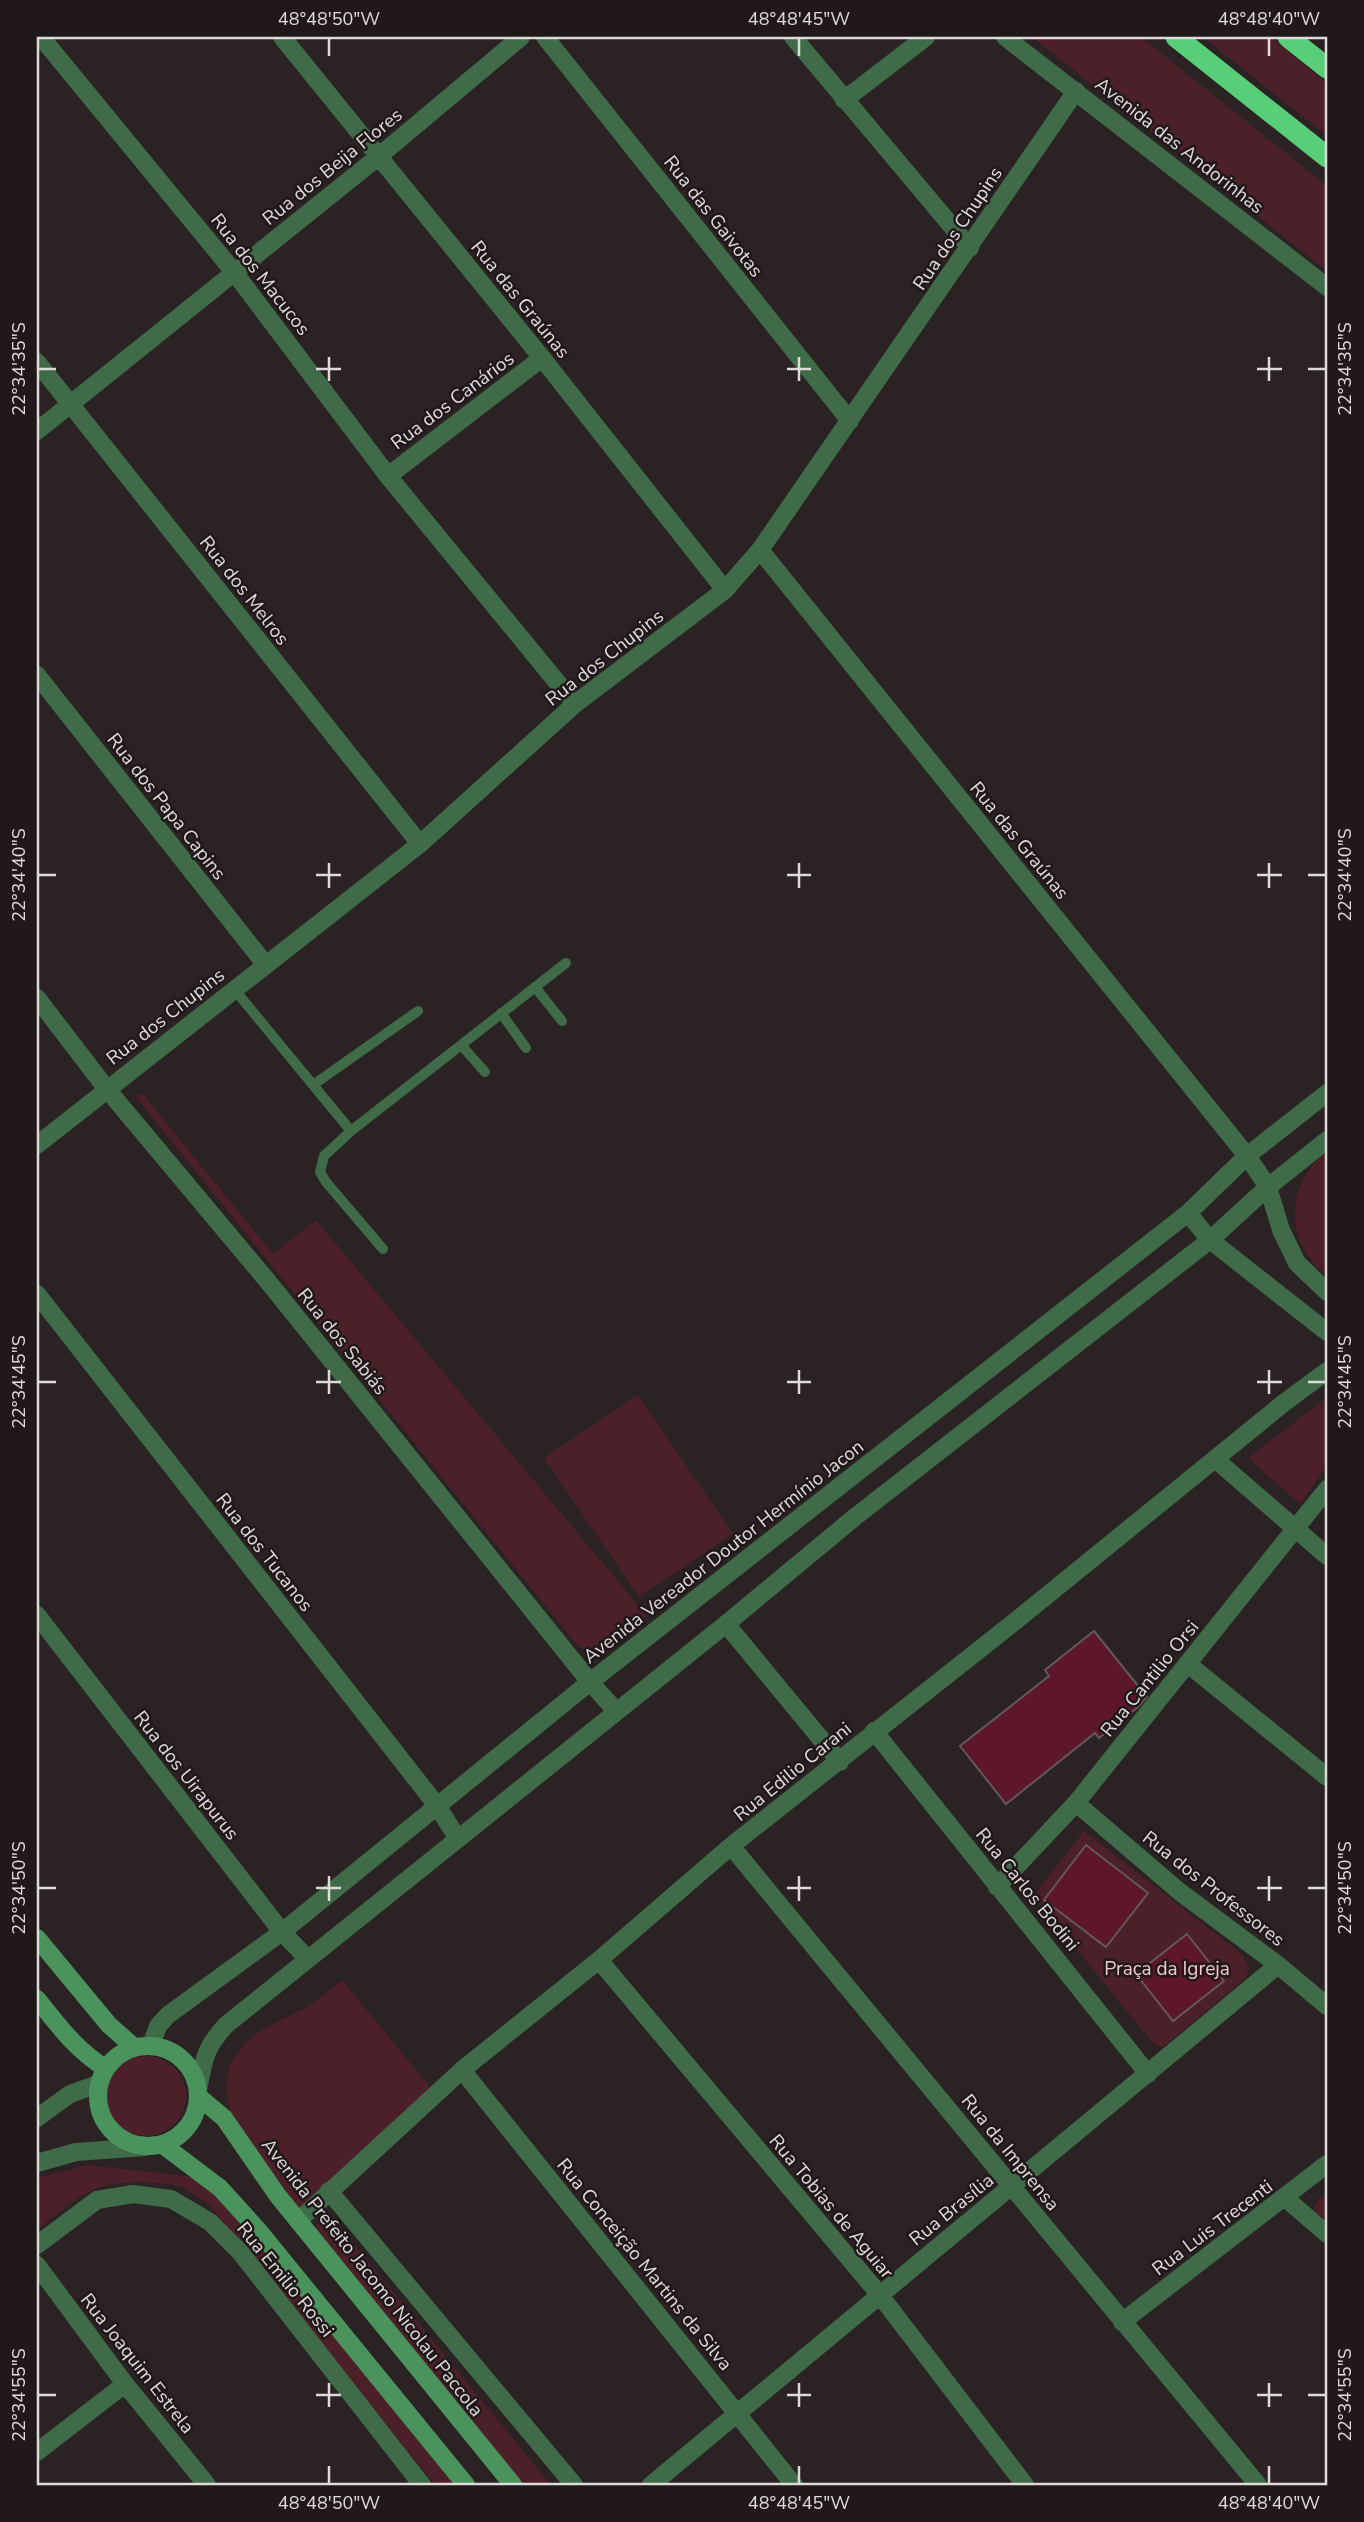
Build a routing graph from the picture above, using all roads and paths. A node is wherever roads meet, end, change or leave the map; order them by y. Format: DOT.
graph roads {
  1 [pos="41,37"];
  2 [pos="282,37"];
  3 [pos="521,37"];
  4 [pos="545,37"];
  5 [pos="793,37"];
  6 [pos="926,37"];
  7 [pos="1005,37"];
  8 [pos="1175,37"];
  9 [pos="1288,37"];
  10 [pos="1327,68"];
  11 [pos="1076,91"];
  12 [pos="844,100"];
  13 [pos="378,157"];
  14 [pos="1327,157"];
  15 [pos="970,248"];
  16 [pos="234,272"];
  17 [pos="1327,287"];
  18 [pos="542,358"];
  19 [pos="37,362"];
  20 [pos="70,404"];
  21 [pos="850,421"];
  22 [pos="37,431"];
  23 [pos="388,476"];
  24 [pos="760,551"];
  25 [pos="725,590"];
  26 [pos="37,674"];
  27 [pos="575,704"];
  28 [pos="420,844"];
  29 [pos="566,963"];
  30 [pos="265,964"];
  31 [pos="535,987"];
  32 [pos="234,989"];
  33 [pos="37,998"];
  34 [pos="418,1012"];
  35 [pos="501,1013"];
  36 [pos="562,1021"];
  37 [pos="461,1045"];
  38 [pos="526,1048"];
  39 [pos="485,1072"];
  40 [pos="313,1085"];
  41 [pos="106,1088"];
  42 [pos="1327,1093"];
  43 [pos="351,1131"];
  44 [pos="1327,1140"];
  45 [pos="37,1145"];
  46 [pos="1247,1156"];
  47 [pos="1268,1186"];
  48 [pos="1188,1213"];
  49 [pos="1210,1240"];
  50 [pos="383,1249"];
  51 [pos="1327,1292"];
  52 [pos="37,1294"];
  53 [pos="1327,1332"];
  54 [pos="1327,1371"];
  55 [pos="1215,1459"];
  56 [pos="1327,1489"];
  57 [pos="1294,1529"];
  58 [pos="1327,1556"];
  59 [pos="37,1615"];
  60 [pos="726,1624"];
  61 [pos="1188,1664"];
  62 [pos="590,1682"];
  63 [pos="616,1711"];
  64 [pos="874,1731"];
  65 [pos="840,1762"];
  66 [pos="1327,1777"];
  67 [pos="1076,1803"];
  68 [pos="438,1807"];
  69 [pos="457,1839"];
  70 [pos="731,1846"];
  71 [pos="998,1887"];
  72 [pos="282,1932"];
  73 [pos="37,1938"];
  74 [pos="307,1958"];
  75 [pos="599,1960"];
  76 [pos="1278,1965"];
  77 [pos="37,1998"];
  78 [pos="1327,2006"];
  79 [pos="143,2046"];
  80 [pos="462,2070"];
  81 [pos="1149,2074"];
  82 [pos="102,2076"];
  83 [pos="199,2093"];
  84 [pos="37,2119"];
  85 [pos="154,2146"];
  86 [pos="37,2163"];
  87 [pos="1327,2164"];
  88 [pos="1012,2186"];
  89 [pos="329,2191"];
  90 [pos="1285,2198"];
  91 [pos="298,2221"];
  92 [pos="1327,2234"];
  93 [pos="37,2245"];
  94 [pos="37,2265"];
  95 [pos="879,2294"];
  96 [pos="1122,2322"];
  97 [pos="125,2384"];
  98 [pos="738,2413"];
  99 [pos="37,2452"];
  100 [pos="207,2485"];
  101 [pos="422,2485"];
  102 [pos="466,2485"];
  103 [pos="513,2485"];
  104 [pos="574,2485"];
  105 [pos="651,2485"];
  106 [pos="794,2485"];
  107 [pos="1025,2485"];
  108 [pos="1258,2485"];
  1 -- 16 [label="street, Rua dos Macucos"];
  2 -- 13 [label="street, Rua das Graúnas"];
  3 -- 13 [label="street, Rua dos Beija Flores"];
  4 -- 21 [label="street, Rua das Gaivotas"];
  5 -- 12 [label="street"];
  6 -- 12 [label="street"];
  7 -- 11 [label="street, Avenida das Andorinhas"];
  8 -- 14 [label="highway"];
  9 -- 10 [label="highway"];
  11 -- 15 [label="street, Rua dos Chupins"];
  11 -- 17 [label="street, Avenida das Andorinhas"];
  12 -- 15 [label="street"];
  13 -- 16 [label="street, Rua dos Beija Flores"];
  13 -- 18 [label="street, Rua das Graúnas"];
  15 -- 21 [label="street, Rua dos Chupins"];
  16 -- 20 [label="street, Rua dos Beija Flores"];
  16 -- 23 [label="street, Rua dos Macucos"];
  18 -- 23 [label="street, Rua dos Canários"];
  18 -- 25 [label="street, Rua das Graúnas"];
  19 -- 20 [label="street, Rua dos Melros"];
  20 -- 22 [label="street, Rua dos Beija Flores"];
  20 -- 28 [label="street, Rua dos Melros"];
  21 -- 24 [label="street, Rua dos Chupins"];
  23 -- 27 [label="street, Rua dos Macucos"];
  24 -- 25 [label="street, Rua dos Chupins"];
  24 -- 46 [label="street, Rua das Graúnas"];
  25 -- 27 [label="street, Rua dos Chupins"];
  26 -- 30 [label="street, Rua dos Papa Capins"];
  27 -- 28 [label="street, Rua dos Chupins"];
  28 -- 30 [label="street, Rua dos Chupins"];
  29 -- 31 [label="lane"];
  30 -- 32 [label="street, Rua dos Chupins"];
  31 -- 35 [label="lane"];
  31 -- 36 [label="lane"];
  32 -- 40 [label="lane"];
  32 -- 41 [label="street, Rua dos Chupins"];
  33 -- 41 [label="street, Rua dos Sabiás"];
  34 -- 40 [label="lane"];
  35 -- 37 [label="lane"];
  35 -- 38 [label="lane"];
  37 -- 39 [label="lane"];
  37 -- 43 [label="lane"];
  40 -- 43 [label="lane"];
  41 -- 45 [label="street, Rua dos Chupins"];
  41 -- 62 [label="street, Rua dos Sabiás"];
  42 -- 46 [label="street, Avenida Vereador Doutor Hermínio Jacon"];
  43 -- 50 [label="lane"];
  44 -- 47 [label="street"];
  46 -- 47 [label="street, Rua das Graúnas"];
  46 -- 48 [label="street, Avenida Vereador Doutor Hermínio Jacon"];
  47 -- 49 [label="street"];
  47 -- 51 [label="street, Rua das Graúnas"];
  48 -- 49 [label="street"];
  48 -- 62 [label="street, Avenida Vereador Doutor Hermínio Jacon"];
  49 -- 53 [label="street"];
  49 -- 60 [label="street"];
  52 -- 68 [label="street, Rua dos Tucanos"];
  54 -- 55 [label="street, Rua Edilio Carani"];
  55 -- 57 [label="street"];
  55 -- 64 [label="street, Rua Edilio Carani"];
  56 -- 57 [label="street, Rua Cantilio Orsi"];
  57 -- 58 [label="street"];
  57 -- 61 [label="street, Rua Cantilio Orsi"];
  59 -- 72 [label="street, Rua dos Uirapurus"];
  60 -- 63 [label="street"];
  60 -- 65 [label="street"];
  61 -- 66 [label="street"];
  61 -- 67 [label="street, Rua Cantilio Orsi"];
  62 -- 63 [label="street, Rua dos Sabiás"];
  62 -- 68 [label="street, Avenida Vereador Doutor Hermínio Jacon"];
  63 -- 69 [label="street"];
  64 -- 65 [label="street, Rua Edilio Carani"];
  64 -- 71 [label="street, Rua Carlos Bodini"];
  65 -- 70 [label="street, Rua Edilio Carani"];
  67 -- 71 [label="street, Rua Cantilio Orsi"];
  67 -- 76 [label="street, Rua dos Professores"];
  68 -- 69 [label="street, Rua dos Tucanos"];
  68 -- 72 [label="street, Avenida Vereador Doutor Hermínio Jacon"];
  69 -- 74 [label="street"];
  70 -- 75 [label="street, Rua Edilio Carani"];
  70 -- 88 [label="street, Rua da Imprensa"];
  71 -- 81 [label="street, Rua Carlos Bodini"];
  72 -- 74 [label="street, Rua dos Uirapurus"];
  72 -- 79 [label="street, Avenida Vereador Doutor Hermínio Jacon"];
  73 -- 79 [label="main road"];
  74 -- 83 [label="street"];
  75 -- 80 [label="street, Rua Edilio Carani"];
  75 -- 95 [label="street, Rua Tobias de Aguiar"];
  76 -- 78 [label="street, Rua dos Professores"];
  76 -- 81 [label="street, Rua Brasília"];
  77 -- 82 [label="main road"];
  79 -- 82 [label="main road"];
  79 -- 83 [label="main road"];
  80 -- 89 [label="street, Rua Edilio Carani"];
  80 -- 98 [label="street, Rua Conceição Martins da Silva"];
  81 -- 88 [label="street, Rua Brasília"];
  82 -- 84 [label="street"];
  82 -- 85 [label="main road"];
  83 -- 85 [label="main road"];
  83 -- 91 [label="main road, Avenida Prefeito Jacomo Nicolau Paccola"];
  85 -- 86 [label="street"];
  85 -- 102 [label="main road"];
  87 -- 90 [label="street, Rua Luis Trecenti"];
  88 -- 95 [label="street, Rua Brasília"];
  88 -- 96 [label="street, Rua da Imprensa"];
  89 -- 91 [label="street, Rua Edilio Carani"];
  89 -- 104 [label="street"];
  90 -- 92 [label="street"];
  90 -- 96 [label="street, Rua Luis Trecenti"];
  91 -- 103 [label="main road, Avenida Prefeito Jacomo Nicolau Paccola"];
  93 -- 101 [label="street, Rua Emilio Rossi"];
  94 -- 97 [label="street, Rua Joaquim Estrela"];
  95 -- 98 [label="street, Rua Brasília"];
  95 -- 107 [label="street, Rua Tobias de Aguiar"];
  96 -- 108 [label="street, Rua da Imprensa"];
  97 -- 99 [label="street"];
  97 -- 100 [label="street, Rua Joaquim Estrela"];
  98 -- 105 [label="street, Rua Brasília"];
  98 -- 106 [label="street, Rua Conceição Martins da Silva"];
}
